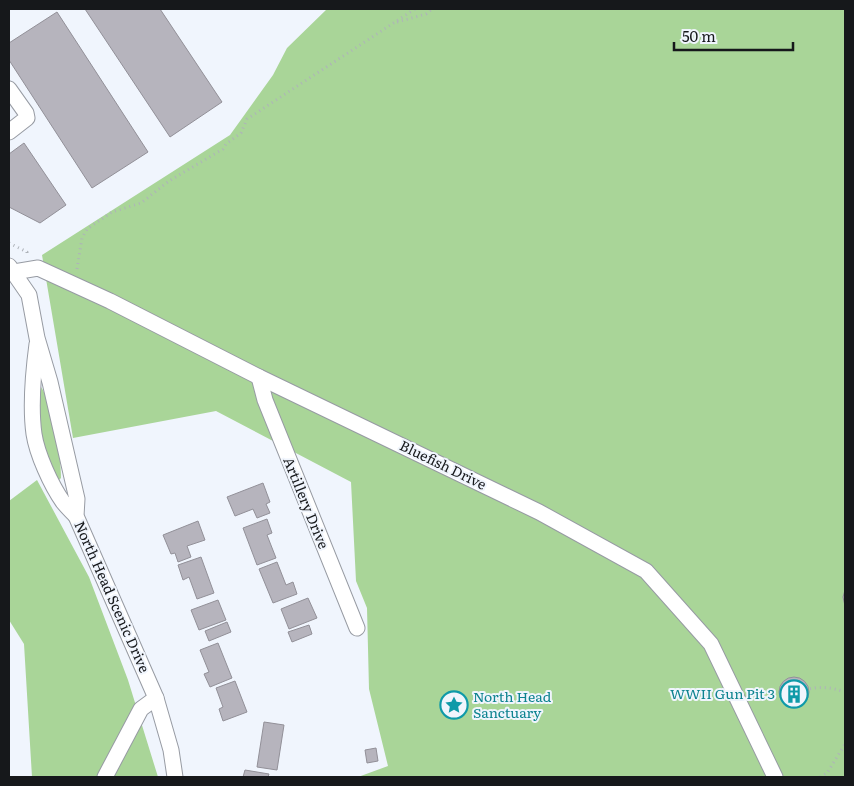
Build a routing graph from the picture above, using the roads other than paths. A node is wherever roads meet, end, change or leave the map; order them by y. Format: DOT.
graph roads {
  1 [pos="9,89"];
  2 [pos="9,132"];
  3 [pos="11,269"];
  4 [pos="37,338"];
  5 [pos="259,377"];
  6 [pos="76,516"];
  7 [pos="357,628"];
  8 [pos="156,698"];
  9 [pos="105,777"];
  10 [pos="175,777"];
  11 [pos="775,777"];
  1 -- 2 [label="street"];
  3 -- 4 [label="street, North Head Scenic Drive"];
  3 -- 5 [label="street, Bluefish Drive"];
  4 -- 6 [label="street, North Head Scenic Drive"];
  4 -- 6 [label="street"];
  5 -- 7 [label="street, Artillery Drive"];
  5 -- 11 [label="street, Bluefish Drive"];
  6 -- 8 [label="street, North Head Scenic Drive"];
  8 -- 9 [label="street"];
  8 -- 10 [label="street, North Head Scenic Drive"];
}
